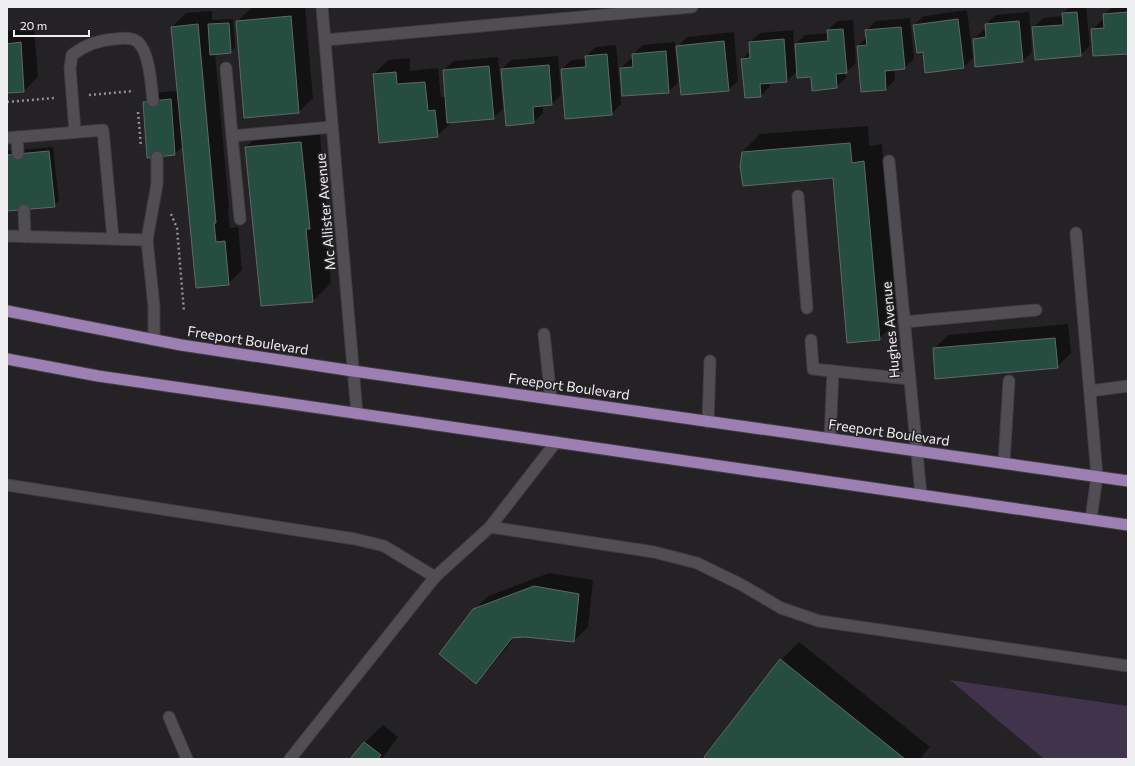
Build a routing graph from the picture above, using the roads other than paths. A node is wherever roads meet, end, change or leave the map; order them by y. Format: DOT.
graph roads {
  1 [pos="322,7"];
  2 [pos="692,7"];
  3 [pos="601,11"];
  4 [pos="325,40"];
  5 [pos="226,68"];
  6 [pos="153,101"];
  7 [pos="332,128"];
  8 [pos="76,132"];
  9 [pos="232,136"];
  10 [pos="12,138"];
  11 [pos="18,154"];
  12 [pos="157,157"];
  13 [pos="889,161"];
  14 [pos="798,196"];
  15 [pos="24,210"];
  16 [pos="240,219"];
  17 [pos="1076,234"];
  18 [pos="7,236"];
  19 [pos="26,237"];
  20 [pos="113,239"];
  21 [pos="147,240"];
  22 [pos="807,308"];
  23 [pos="7,310"];
  24 [pos="1036,310"];
  25 [pos="904,322"];
  26 [pos="544,334"];
  27 [pos="154,340"];
  28 [pos="811,340"];
  29 [pos="7,359"];
  30 [pos="710,361"];
  31 [pos="353,371"];
  32 [pos="833,371"];
  33 [pos="910,379"];
  34 [pos="1009,381"];
  35 [pos="1128,386"];
  36 [pos="1090,391"];
  37 [pos="551,399"];
  38 [pos="357,414"];
  39 [pos="708,422"];
  40 [pos="830,439"];
  41 [pos="556,442"];
  42 [pos="917,451"];
  43 [pos="1004,463"];
  44 [pos="1097,476"];
  45 [pos="1128,481"];
  46 [pos="7,485"];
  47 [pos="921,495"];
  48 [pos="1091,520"];
  49 [pos="1128,525"];
  50 [pos="490,527"];
  51 [pos="435,577"];
  52 [pos="1128,666"];
  53 [pos="169,717"];
  54 [pos="187,759"];
  55 [pos="290,759"];
  1 -- 4 [label="street, Mc Allister Avenue"];
  2 -- 3 [label="street"];
  3 -- 4 [label="street"];
  4 -- 7 [label="street, Mc Allister Avenue"];
  5 -- 9 [label="street"];
  6 -- 8 [label="street"];
  7 -- 9 [label="street"];
  7 -- 31 [label="street, Mc Allister Avenue"];
  8 -- 10 [label="street"];
  8 -- 20 [label="street"];
  9 -- 16 [label="street"];
  10 -- 11 [label="street"];
  12 -- 21 [label="street"];
  13 -- 25 [label="street, Hughes Avenue"];
  14 -- 22 [label="street"];
  15 -- 19 [label="street"];
  17 -- 36 [label="street"];
  18 -- 19 [label="street"];
  19 -- 20 [label="street"];
  20 -- 21 [label="street"];
  21 -- 27 [label="street"];
  23 -- 27 [label="main road, Freeport Boulevard"];
  24 -- 25 [label="street"];
  25 -- 33 [label="street, Hughes Avenue"];
  26 -- 37 [label="street"];
  27 -- 31 [label="main road, Freeport Boulevard"];
  28 -- 32 [label="street"];
  29 -- 38 [label="main road"];
  30 -- 39 [label="street"];
  31 -- 37 [label="main road, Freeport Boulevard"];
  31 -- 38 [label="street, Mc Allister Avenue"];
  32 -- 33 [label="street"];
  32 -- 40 [label="street"];
  33 -- 42 [label="street, Hughes Avenue"];
  34 -- 43 [label="street"];
  35 -- 36 [label="street"];
  36 -- 44 [label="street"];
  37 -- 39 [label="main road, Freeport Boulevard"];
  38 -- 41 [label="main road"];
  39 -- 40 [label="main road, Freeport Boulevard"];
  40 -- 42 [label="main road, Freeport Boulevard"];
  41 -- 47 [label="main road"];
  41 -- 50 [label="street"];
  42 -- 43 [label="main road, Freeport Boulevard"];
  42 -- 47 [label="street, Hughes Avenue"];
  43 -- 44 [label="main road, Freeport Boulevard"];
  44 -- 45 [label="main road, Freeport Boulevard"];
  44 -- 48 [label="street"];
  46 -- 51 [label="street"];
  47 -- 48 [label="main road"];
  48 -- 49 [label="main road"];
  50 -- 51 [label="street"];
  50 -- 52 [label="street"];
  51 -- 55 [label="street"];
  53 -- 54 [label="street"];
}
